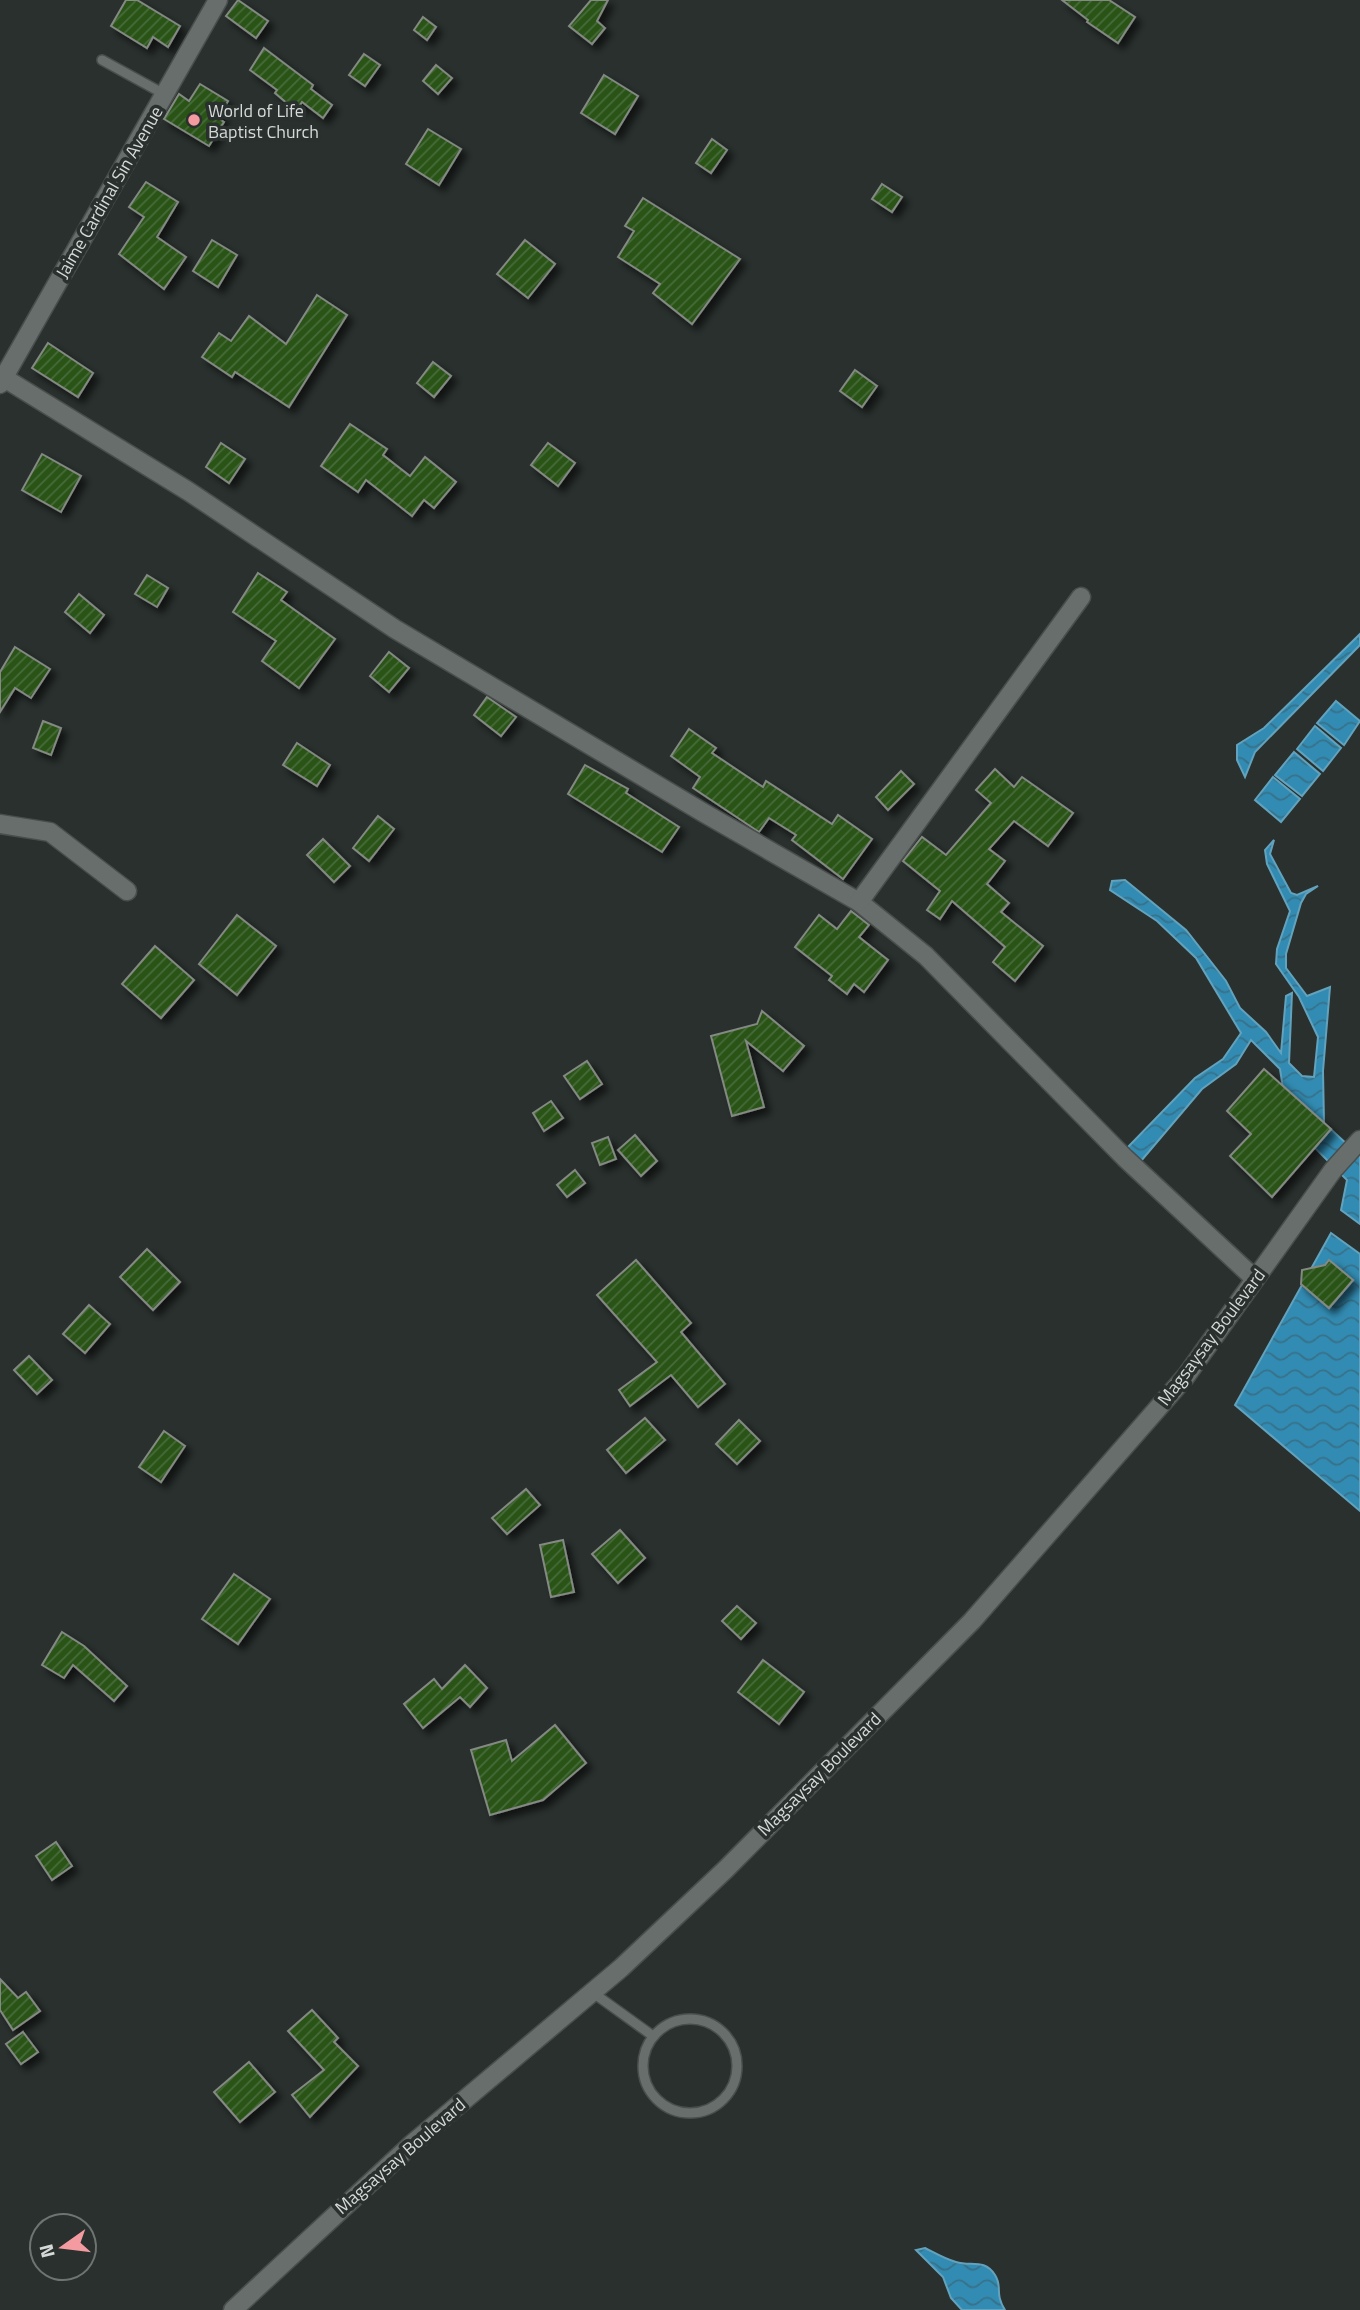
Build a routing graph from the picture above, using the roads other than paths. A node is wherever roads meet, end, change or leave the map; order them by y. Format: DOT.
graph roads {
  1 [pos="218,0"];
  2 [pos="102,60"];
  3 [pos="164,94"];
  4 [pos="2,381"];
  5 [pos="1081,597"];
  6 [pos="0,824"];
  7 [pos="127,891"];
  8 [pos="859,902"];
  9 [pos="1360,1140"];
  10 [pos="1254,1278"];
  11 [pos="592,1992"];
  12 [pos="653,2036"];
  13 [pos="233,2310"];
  1 -- 3 [label="street, Jaime Cardinal Sin Avenue"];
  2 -- 3 [label="lane"];
  3 -- 4 [label="street, Jaime Cardinal Sin Avenue"];
  4 -- 8 [label="street"];
  5 -- 8 [label="street"];
  6 -- 7 [label="street"];
  8 -- 10 [label="street"];
  9 -- 10 [label="street, Magsaysay Boulevard"];
  10 -- 11 [label="street, Magsaysay Boulevard"];
  11 -- 12 [label="lane"];
  11 -- 13 [label="street, Magsaysay Boulevard"];
  12 -- 12 [label="lane"];
}
